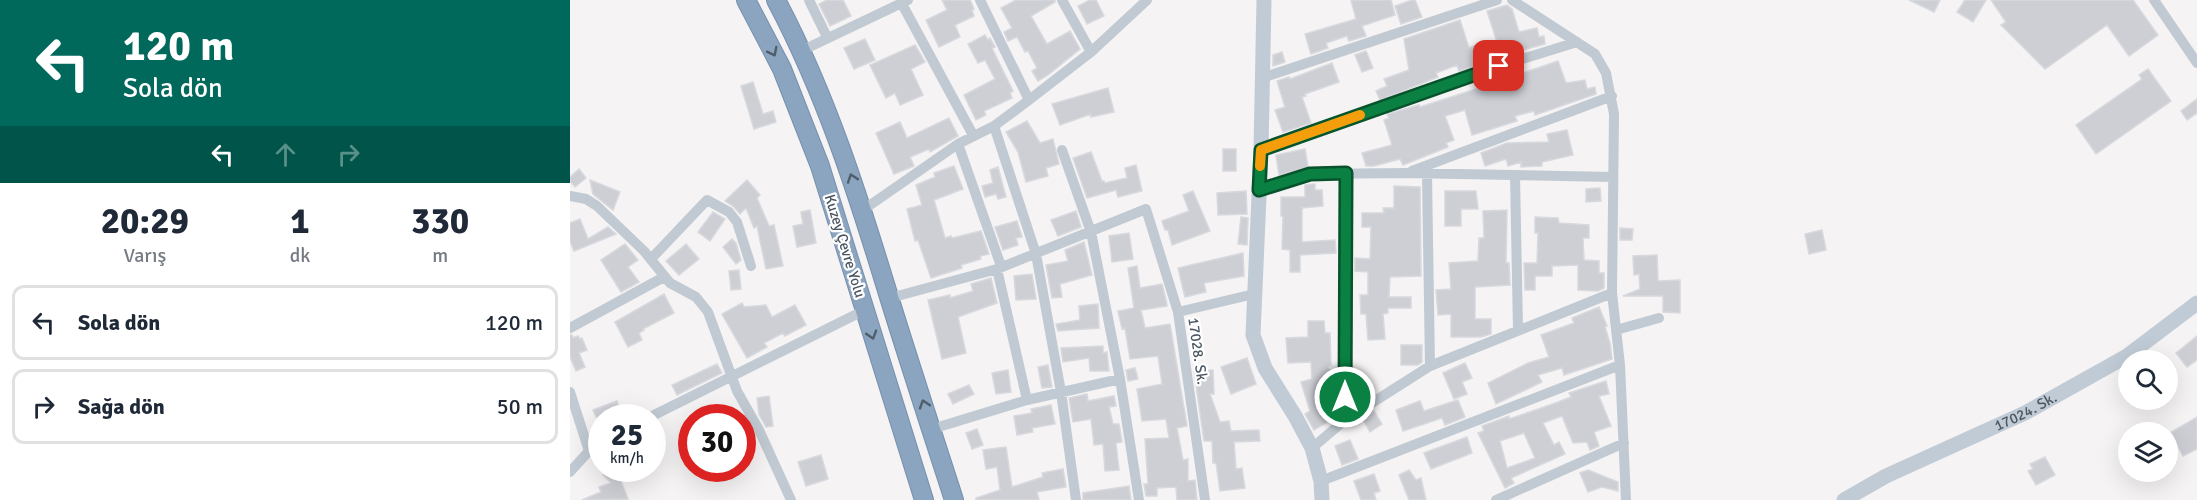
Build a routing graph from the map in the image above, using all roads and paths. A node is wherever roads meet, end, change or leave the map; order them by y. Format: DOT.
graph roads {
  1 [pos="746,0"];
  2 [pos="776,0"];
  3 [pos="809,0"];
  4 [pos="980,0"];
  5 [pos="1062,0"];
  6 [pos="1147,0"];
  7 [pos="1264,0"];
  8 [pos="1497,0"];
  9 [pos="1512,0"];
  10 [pos="2154,0"];
  11 [pos="905,2"];
  12 [pos="827,37"];
  13 [pos="1577,42"];
  14 [pos="801,51"];
  15 [pos="1091,52"];
  16 [pos="2197,63"];
  17 [pos="1262,78"];
  18 [pos="1612,96"];
  19 [pos="1029,100"];
  20 [pos="994,126"];
  21 [pos="973,135"];
  22 [pos="958,144"];
  23 [pos="1062,150"];
  24 [pos="1261,150"];
  25 [pos="1346,173"];
  26 [pos="1406,173"];
  27 [pos="1427,174"];
  28 [pos="1515,175"];
  29 [pos="1613,177"];
  30 [pos="1259,190"];
  31 [pos="570,196"];
  32 [pos="863,210"];
  33 [pos="1091,232"];
  34 [pos="1036,254"];
  35 [pos="651,259"];
  36 [pos="752,266"];
  37 [pos="999,268"];
  38 [pos="664,277"];
  39 [pos="1612,293"];
  40 [pos="1254,294"];
  41 [pos="890,298"];
  42 [pos="2197,303"];
  43 [pos="865,310"];
  44 [pos="1178,312"];
  45 [pos="1659,318"];
  46 [pos="570,328"];
  47 [pos="1518,330"];
  48 [pos="1617,330"];
  49 [pos="1620,365"];
  50 [pos="1430,366"];
  51 [pos="731,376"];
  52 [pos="1120,379"];
  53 [pos="570,392"];
  54 [pos="1061,392"];
  55 [pos="1027,400"];
  56 [pos="666,409"];
  57 [pos="1345,420"];
  58 [pos="932,429"];
  59 [pos="1624,443"];
  60 [pos="588,448"];
  61 [pos="1312,448"];
  62 [pos="588,452"];
  63 [pos="570,472"];
  64 [pos="1321,481"];
  65 [pos="791,500"];
  66 [pos="924,500"];
  67 [pos="954,500"];
  68 [pos="1076,500"];
  69 [pos="1139,500"];
  70 [pos="1205,500"];
  71 [pos="1322,500"];
  72 [pos="1496,500"];
  73 [pos="1626,500"];
  74 [pos="1844,500"];
  1 -- 43 [label="highway, Kuzey Çevre Yolu, one-way"];
  2 -- 14 [label="highway, Kuzey Çevre Yolu"];
  3 -- 12 [label="street"];
  4 -- 19 [label="street"];
  5 -- 15 [label="street"];
  6 -- 15 [label="street"];
  7 -- 17 [label="street"];
  8 -- 17 [label="street"];
  9 -- 13 [label="street"];
  10 -- 16 [label="street"];
  11 -- 12 [label="street"];
  11 -- 21 [label="street"];
  12 -- 14 [label="street"];
  13 -- 18 [label="street"];
  13 -- 24 [label="street"];
  32 -- 14 [label="highway, Kuzey Çevre Yolu, one-way"];
  15 -- 19 [label="street"];
  17 -- 24 [label="street"];
  18 -- 26 [label="street"];
  18 -- 29 [label="street"];
  19 -- 20 [label="street"];
  20 -- 21 [label="street"];
  20 -- 34 [label="street"];
  21 -- 22 [label="street"];
  22 -- 32 [label="street"];
  22 -- 37 [label="street"];
  23 -- 33 [label="street"];
  24 -- 30 [label="street"];
  25 -- 26 [label="street"];
  25 -- 30 [label="street"];
  25 -- 57 [label="street"];
  26 -- 27 [label="street"];
  27 -- 28 [label="street"];
  27 -- 50 [label="street"];
  28 -- 29 [label="street"];
  28 -- 47 [label="street"];
  29 -- 39 [label="street"];
  30 -- 40 [label="street"];
  31 -- 35 [label="street"];
  32 -- 41 [label="highway, Kuzey Çevre Yolu"];
  33 -- 34 [label="street"];
  33 -- 44 [label="street, 17028. Sk."];
  33 -- 52 [label="street"];
  34 -- 37 [label="street"];
  34 -- 54 [label="street"];
  35 -- 36 [label="street"];
  35 -- 38 [label="street"];
  37 -- 41 [label="street"];
  37 -- 55 [label="street"];
  38 -- 46 [label="street"];
  38 -- 51 [label="street"];
  39 -- 47 [label="street"];
  39 -- 48 [label="street"];
  40 -- 44 [label="street"];
  40 -- 61 [label="street"];
  58 -- 41 [label="highway, Kuzey Çevre Yolu, one-way"];
  42 -- 74 [label="street, 17024. Sk."];
  43 -- 51 [label="street"];
  43 -- 66 [label="highway, Kuzey Çevre Yolu, one-way"];
  44 -- 70 [label="street, 17028. Sk."];
  45 -- 48 [label="street"];
  47 -- 50 [label="street"];
  48 -- 49 [label="street"];
  49 -- 59 [label="street"];
  49 -- 64 [label="street"];
  50 -- 57 [label="street"];
  51 -- 56 [label="street"];
  51 -- 65 [label="street"];
  52 -- 54 [label="street"];
  52 -- 69 [label="street"];
  53 -- 60 [label="street"];
  54 -- 55 [label="street"];
  54 -- 68 [label="street"];
  55 -- 58 [label="street"];
  57 -- 61 [label="street"];
  58 -- 67 [label="highway, Kuzey Çevre Yolu"];
  59 -- 72 [label="street"];
  59 -- 73 [label="street"];
  61 -- 64 [label="street"];
  62 -- 63 [label="street"];
  64 -- 71 [label="street"];
}
